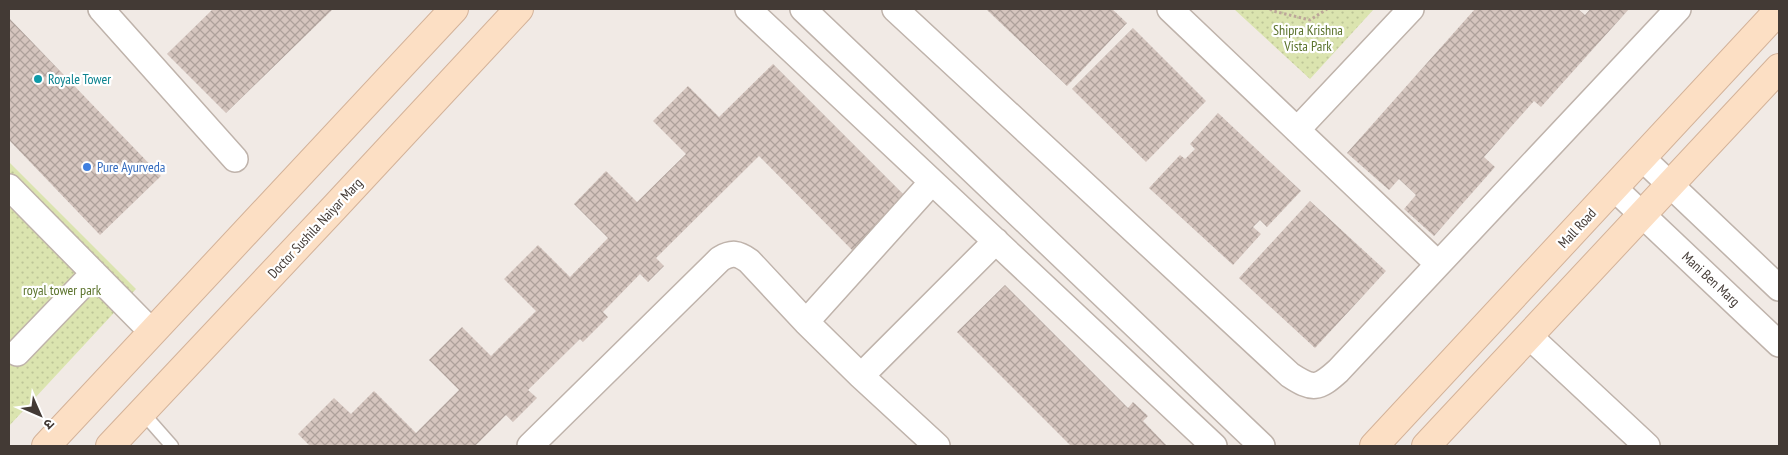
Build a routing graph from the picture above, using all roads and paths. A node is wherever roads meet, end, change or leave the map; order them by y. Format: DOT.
graph roads {
  1 [pos="101,9"];
  2 [pos="454,9"];
  3 [pos="519,9"];
  4 [pos="748,9"];
  5 [pos="803,9"];
  6 [pos="1170,9"];
  7 [pos="1270,9"];
  8 [pos="1327,9"];
  9 [pos="1411,9"];
  10 [pos="1678,9"];
  11 [pos="1779,10"];
  12 [pos="902,11"];
  13 [pos="1779,68"];
  14 [pos="1297,130"];
  15 [pos="1642,158"];
  16 [pos="235,159"];
  17 [pos="932,182"];
  18 [pos="1670,185"];
  19 [pos="9,186"];
  20 [pos="1614,188"];
  21 [pos="1642,215"];
  22 [pos="996,241"];
  23 [pos="1438,264"];
  24 [pos="94,273"];
  25 [pos="1779,288"];
  26 [pos="806,322"];
  27 [pos="152,332"];
  28 [pos="1529,336"];
  29 [pos="1779,344"];
  30 [pos="17,353"];
  31 [pos="861,376"];
  32 [pos="142,412"];
  33 [pos="46,446"];
  34 [pos="110,446"];
  35 [pos="172,446"];
  36 [pos="530,446"];
  37 [pos="937,446"];
  38 [pos="1214,446"];
  39 [pos="1262,446"];
  40 [pos="1374,446"];
  41 [pos="1426,446"];
  42 [pos="1646,446"];
  1 -- 16 [label="street"];
  2 -- 27 [label="street"];
  3 -- 32 [label="street, Doctor Sushila Naiyar Marg"];
  4 -- 17 [label="street"];
  5 -- 39 [label="street"];
  6 -- 14 [label="street"];
  7 -- 8 [label="path"];
  9 -- 14 [label="street"];
  10 -- 23 [label="street"];
  11 -- 15 [label="street, Mall Road"];
  12 -- 23 [label="street"];
  13 -- 18 [label="street"];
  14 -- 23 [label="street"];
  15 -- 18 [label="street"];
  15 -- 20 [label="street, Mall Road"];
  17 -- 22 [label="street"];
  17 -- 26 [label="street"];
  18 -- 21 [label="street"];
  18 -- 25 [label="street"];
  19 -- 24 [label="street"];
  20 -- 21 [label="street, Mani Ben Marg"];
  20 -- 40 [label="street, Mall Road"];
  21 -- 28 [label="street"];
  21 -- 29 [label="street, Mani Ben Marg"];
  22 -- 31 [label="street"];
  22 -- 38 [label="street"];
  24 -- 27 [label="street"];
  24 -- 30 [label="street"];
  26 -- 31 [label="street"];
  26 -- 36 [label="street"];
  27 -- 33 [label="street"];
  28 -- 41 [label="street"];
  28 -- 42 [label="street"];
  31 -- 37 [label="street"];
  32 -- 34 [label="street, Doctor Sushila Naiyar Marg"];
  32 -- 35 [label="lane"];
}
